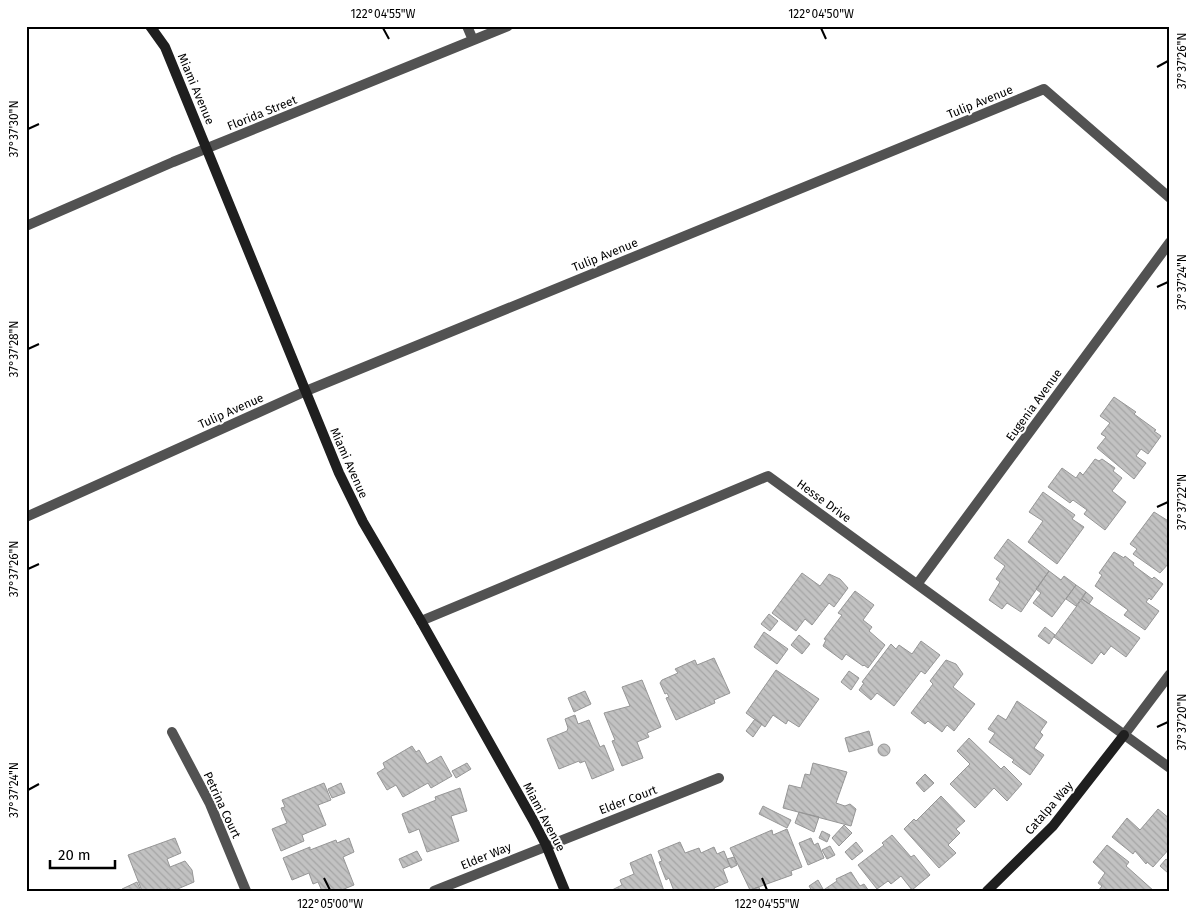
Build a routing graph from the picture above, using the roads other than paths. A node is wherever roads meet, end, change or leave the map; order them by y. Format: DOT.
graph roads {
  1 [pos="150,26"];
  2 [pos="467,26"];
  3 [pos="508,26"];
  4 [pos="473,40"];
  5 [pos="207,149"];
  6 [pos="1170,198"];
  7 [pos="26,226"];
  8 [pos="1170,242"];
  9 [pos="306,391"];
  10 [pos="26,516"];
  11 [pos="918,583"];
  12 [pos="421,621"];
  13 [pos="1170,674"];
  14 [pos="172,732"];
  15 [pos="1124,735"];
  16 [pos="1170,768"];
  17 [pos="719,778"];
  18 [pos="546,845"];
  19 [pos="246,891"];
  20 [pos="434,891"];
  21 [pos="565,891"];
  22 [pos="987,891"];
  1 -- 5 [label="street, Miami Avenue"];
  2 -- 4 [label="street"];
  3 -- 4 [label="street, Florida Street"];
  4 -- 5 [label="street, Florida Street"];
  5 -- 7 [label="street, Florida Street"];
  5 -- 9 [label="street, Miami Avenue"];
  6 -- 9 [label="street, Tulip Avenue"];
  8 -- 11 [label="street, Eugenia Avenue"];
  9 -- 10 [label="street, Tulip Avenue"];
  9 -- 12 [label="street, Miami Avenue"];
  11 -- 12 [label="street, Hesse Drive"];
  11 -- 15 [label="street, Hesse Drive"];
  12 -- 18 [label="street, Miami Avenue"];
  13 -- 15 [label="street"];
  14 -- 19 [label="street, Petrina Court"];
  15 -- 16 [label="street, Hesse Drive"];
  15 -- 22 [label="street, Catalpa Way"];
  17 -- 18 [label="street, Elder Court"];
  18 -- 20 [label="street, Elder Way"];
  18 -- 21 [label="street, Miami Avenue"];
}
